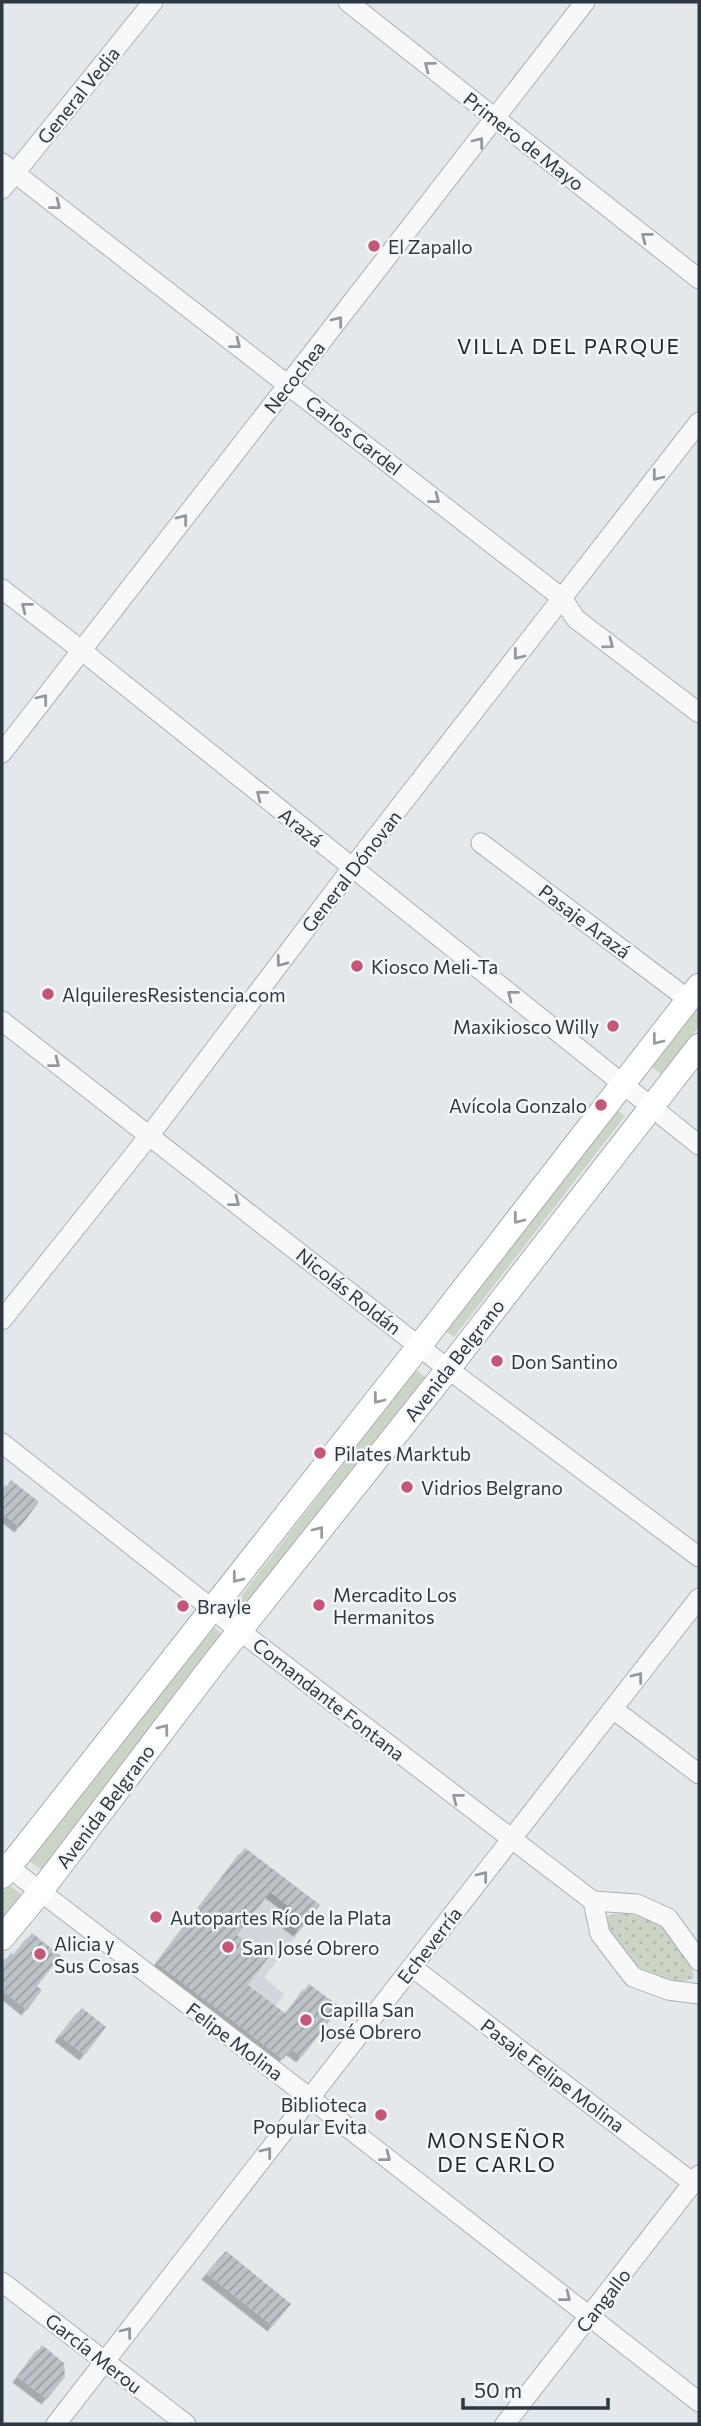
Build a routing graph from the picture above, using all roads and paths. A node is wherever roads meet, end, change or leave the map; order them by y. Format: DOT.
graph roads {
  1 [pos="153,2"];
  2 [pos="348,2"];
  3 [pos="585,2"];
  4 [pos="496,119"];
  5 [pos="6,175"];
  6 [pos="699,279"];
  7 [pos="288,384"];
  8 [pos="699,422"];
  9 [pos="2,589"];
  10 [pos="562,598"];
  11 [pos="81,650"];
  12 [pos="699,713"];
  13 [pos="2,753"];
  14 [pos="481,843"];
  15 [pos="352,869"];
  16 [pos="694,993"];
  17 [pos="2,1021"];
  18 [pos="699,1046"];
  19 [pos="623,1083"];
  20 [pos="651,1108"];
  21 [pos="149,1136"];
  22 [pos="699,1144"];
  23 [pos="2,1320"];
  24 [pos="420,1345"];
  25 [pos="448,1369"];
  26 [pos="2,1443"];
  27 [pos="699,1557"];
  28 [pos="699,1598"];
  29 [pos="213,1609"];
  30 [pos="240,1631"];
  31 [pos="613,1709"];
  32 [pos="699,1774"];
  33 [pos="511,1839"];
  34 [pos="4,1869"];
  35 [pos="40,1892"];
  36 [pos="593,1901"];
  37 [pos="2,1938"];
  38 [pos="699,1961"];
  39 [pos="412,1967"];
  40 [pos="699,1994"];
  41 [pos="310,2098"];
  42 [pos="696,2179"];
  43 [pos="2,2282"];
  44 [pos="590,2316"];
  45 [pos="105,2360"];
  46 [pos="699,2402"];
  47 [pos="56,2424"];
  48 [pos="186,2424"];
  49 [pos="505,2424"];
  1 -- 5 [label="street, General Vedia"];
  4 -- 2 [label="street, Primero de Mayo, one-way"];
  3 -- 4 [label="street, Necochea"];
  6 -- 4 [label="street, Primero de Mayo, one-way"];
  7 -- 4 [label="street, Necochea, one-way"];
  5 -- 7 [label="street, Carlos Gardel, one-way"];
  7 -- 10 [label="street, Carlos Gardel, one-way"];
  11 -- 7 [label="street, Necochea, one-way"];
  8 -- 10 [label="street, General Dónovan, one-way"];
  11 -- 9 [label="street, Arazá, one-way"];
  10 -- 12 [label="street, Carlos Gardel, one-way"];
  10 -- 15 [label="street, General Dónovan, one-way"];
  13 -- 11 [label="street, Necochea, one-way"];
  15 -- 11 [label="street, Arazá, one-way"];
  14 -- 16 [label="street, Pasaje Arazá"];
  19 -- 15 [label="street, Arazá, one-way"];
  15 -- 21 [label="street, General Dónovan, one-way"];
  16 -- 19 [label="main road, Avenida Belgrano, one-way"];
  17 -- 21 [label="street, Nicolás Roldán, one-way"];
  18 -- 20 [label="main road, Avenida Belgrano"];
  19 -- 20 [label="street, Arazá"];
  19 -- 24 [label="main road, Avenida Belgrano, one-way"];
  20 -- 22 [label="street, Arazá"];
  20 -- 25 [label="main road, Avenida Belgrano"];
  21 -- 23 [label="street, General Dónovan"];
  21 -- 24 [label="street, Nicolás Roldán, one-way"];
  24 -- 25 [label="street, Nicolás Roldán"];
  24 -- 29 [label="main road, Avenida Belgrano, one-way"];
  25 -- 27 [label="street, Nicolás Roldán"];
  30 -- 25 [label="main road, Avenida Belgrano, one-way"];
  26 -- 29 [label="street, Comandante Fontana"];
  31 -- 28 [label="street, Echeverría, one-way"];
  29 -- 30 [label="street, Comandante Fontana"];
  29 -- 34 [label="main road, Avenida Belgrano"];
  33 -- 30 [label="street, Comandante Fontana, one-way"];
  35 -- 30 [label="main road, Avenida Belgrano, one-way"];
  31 -- 32 [label="street"];
  31 -- 33 [label="street, Echeverría"];
  33 -- 36 [label="street, Comandante Fontana"];
  39 -- 33 [label="street, Echeverría, one-way"];
  34 -- 35 [label="street, Felipe Molina"];
  35 -- 37 [label="main road, Avenida Belgrano"];
  35 -- 41 [label="street, Felipe Molina"];
  36 -- 38 [label="street"];
  36 -- 40 [label="street"];
  39 -- 41 [label="street, Echeverría"];
  39 -- 42 [label="street, Pasaje Felipe Molina"];
  41 -- 44 [label="street, Felipe Molina, one-way"];
  45 -- 41 [label="street, Echeverría, one-way"];
  42 -- 44 [label="street, Cangallo"];
  43 -- 45 [label="street, García Merou"];
  44 -- 46 [label="street, Felipe Molina"];
  44 -- 49 [label="street, Cangallo"];
  45 -- 47 [label="street, Echeverría"];
  45 -- 48 [label="street, García Merou"];
}
